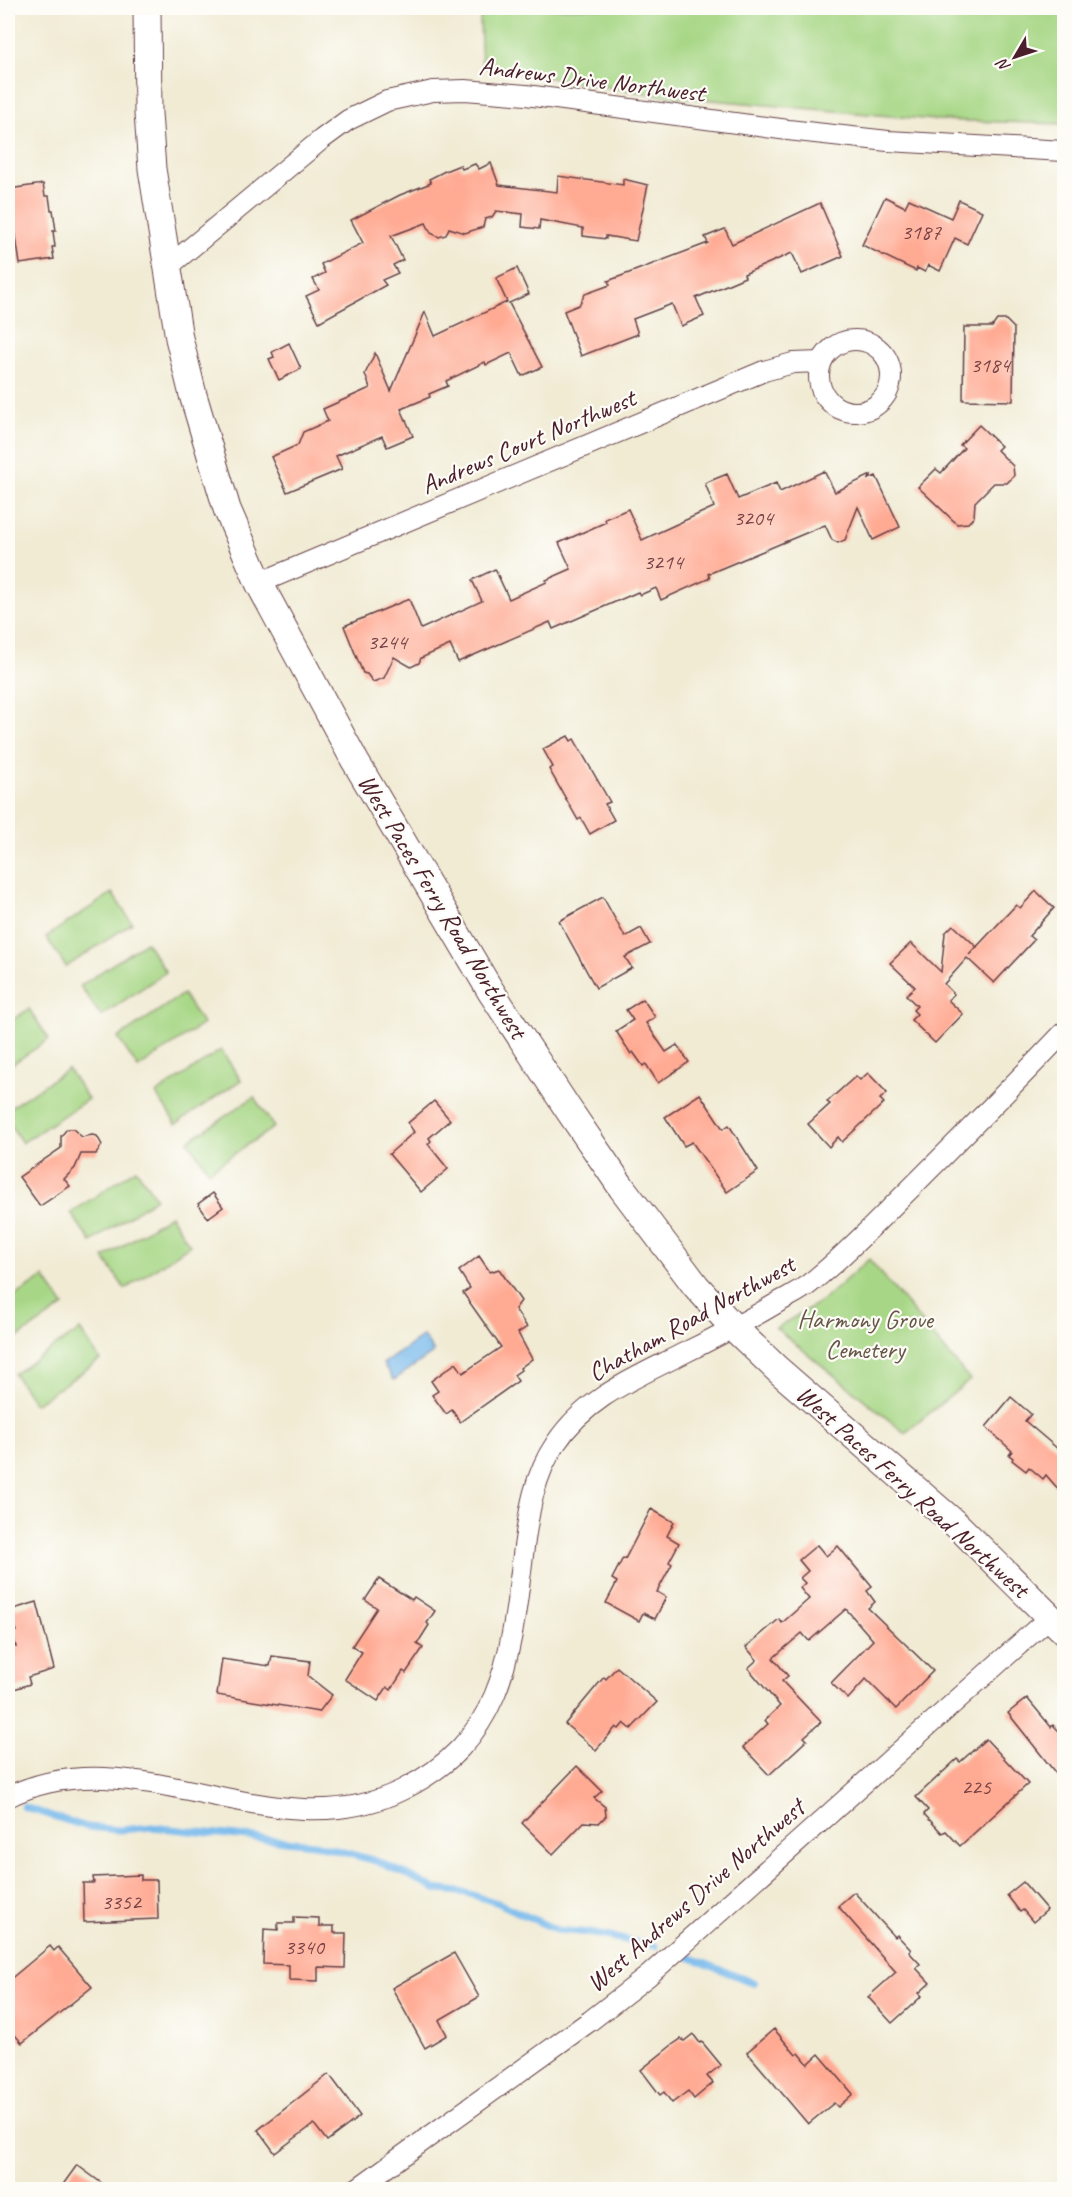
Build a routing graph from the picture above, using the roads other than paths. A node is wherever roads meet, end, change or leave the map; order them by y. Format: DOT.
graph roads {
  1 [pos="147,8"];
  2 [pos="1065,151"];
  3 [pos="169,266"];
  4 [pos="821,362"];
  5 [pos="260,583"];
  6 [pos="1065,1032"];
  7 [pos="734,1328"];
  8 [pos="1058,1624"];
  9 [pos="8,1797"];
  10 [pos="355,2190"];
  1 -- 3 [label="main road, West Paces Ferry Road Northwest"];
  2 -- 3 [label="street, Andrews Drive Northwest"];
  3 -- 5 [label="main road, West Paces Ferry Road Northwest"];
  4 -- 5 [label="street, Andrews Court Northwest"];
  5 -- 7 [label="main road, West Paces Ferry Road Northwest"];
  6 -- 7 [label="street, Chatham Road Northwest"];
  7 -- 8 [label="main road, West Paces Ferry Road Northwest"];
  7 -- 9 [label="street, Chatham Road Northwest"];
  8 -- 10 [label="street, West Andrews Drive Northwest"];
}
